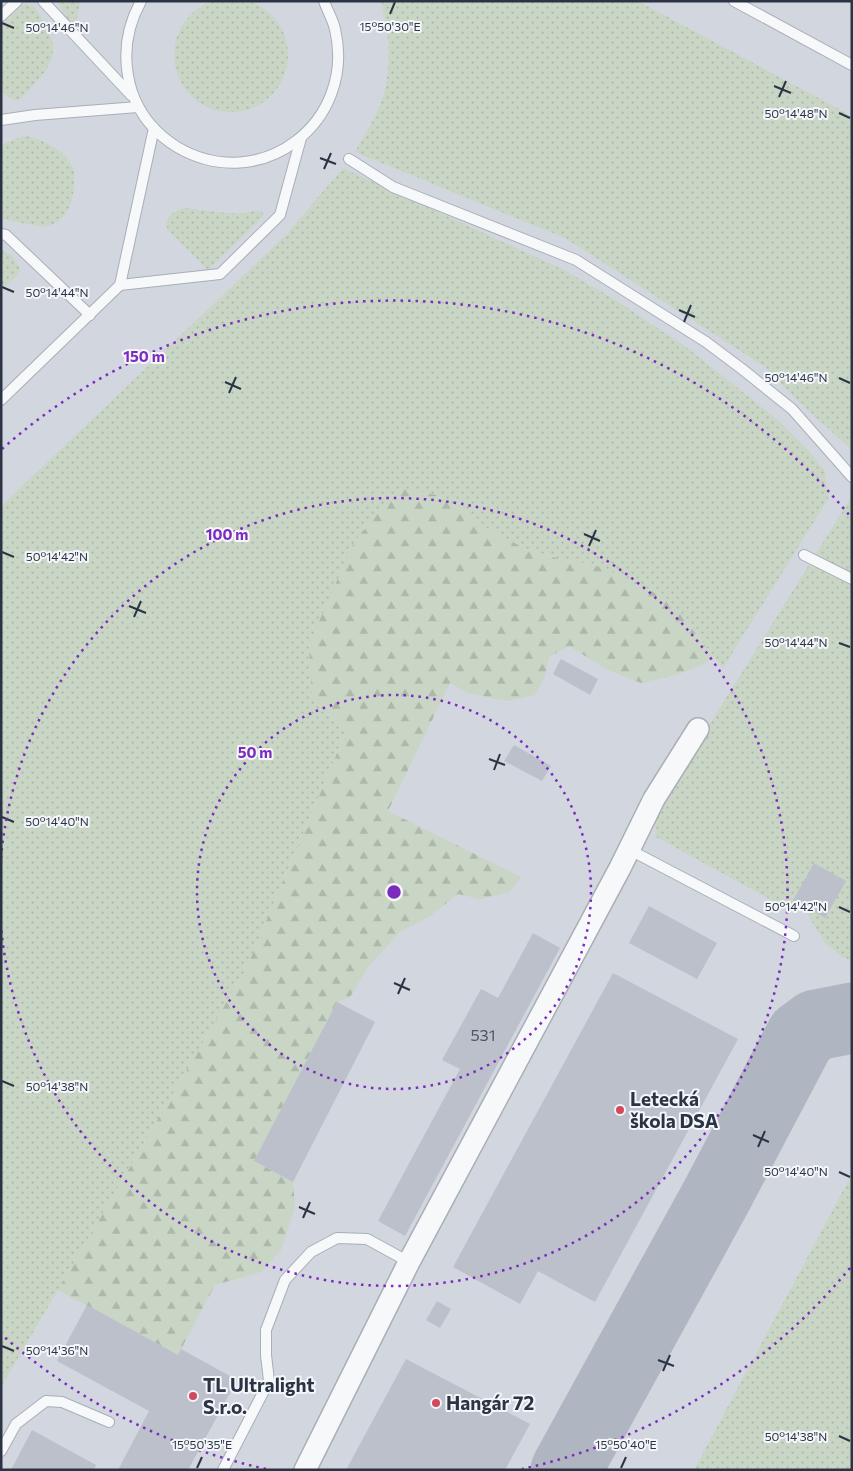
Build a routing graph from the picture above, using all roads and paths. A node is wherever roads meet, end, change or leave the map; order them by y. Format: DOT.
graph roads {
  1 [pos="17,1"];
  2 [pos="43,1"];
  3 [pos="141,1"];
  4 [pos="324,1"];
  5 [pos="734,1"];
  6 [pos="1,16"];
  7 [pos="852,65"];
  8 [pos="136,103"];
  9 [pos="1,120"];
  10 [pos="154,128"];
  11 [pos="301,138"];
  12 [pos="349,159"];
  13 [pos="1,234"];
  14 [pos="120,285"];
  15 [pos="90,315"];
  16 [pos="1,400"];
  17 [pos="852,477"];
  18 [pos="804,555"];
  19 [pos="852,579"];
  20 [pos="698,729"];
  21 [pos="630,850"];
  22 [pos="794,936"];
  23 [pos="409,1262"];
  24 [pos="109,1422"];
  25 [pos="1,1451"];
  26 [pos="223,1470"];
  27 [pos="305,1470"];
  1 -- 6 [label="lane"];
  2 -- 8 [label="lane"];
  3 -- 8 [label="lane"];
  4 -- 11 [label="lane"];
  5 -- 7 [label="lane"];
  8 -- 9 [label="lane"];
  8 -- 10 [label="lane"];
  10 -- 11 [label="lane"];
  10 -- 14 [label="lane"];
  11 -- 14 [label="lane"];
  12 -- 17 [label="lane"];
  13 -- 15 [label="lane"];
  14 -- 15 [label="lane"];
  15 -- 16 [label="lane"];
  18 -- 19 [label="lane"];
  20 -- 21 [label="street"];
  21 -- 22 [label="lane"];
  21 -- 23 [label="street"];
  23 -- 26 [label="lane"];
  23 -- 27 [label="street"];
  24 -- 25 [label="lane"];
}
